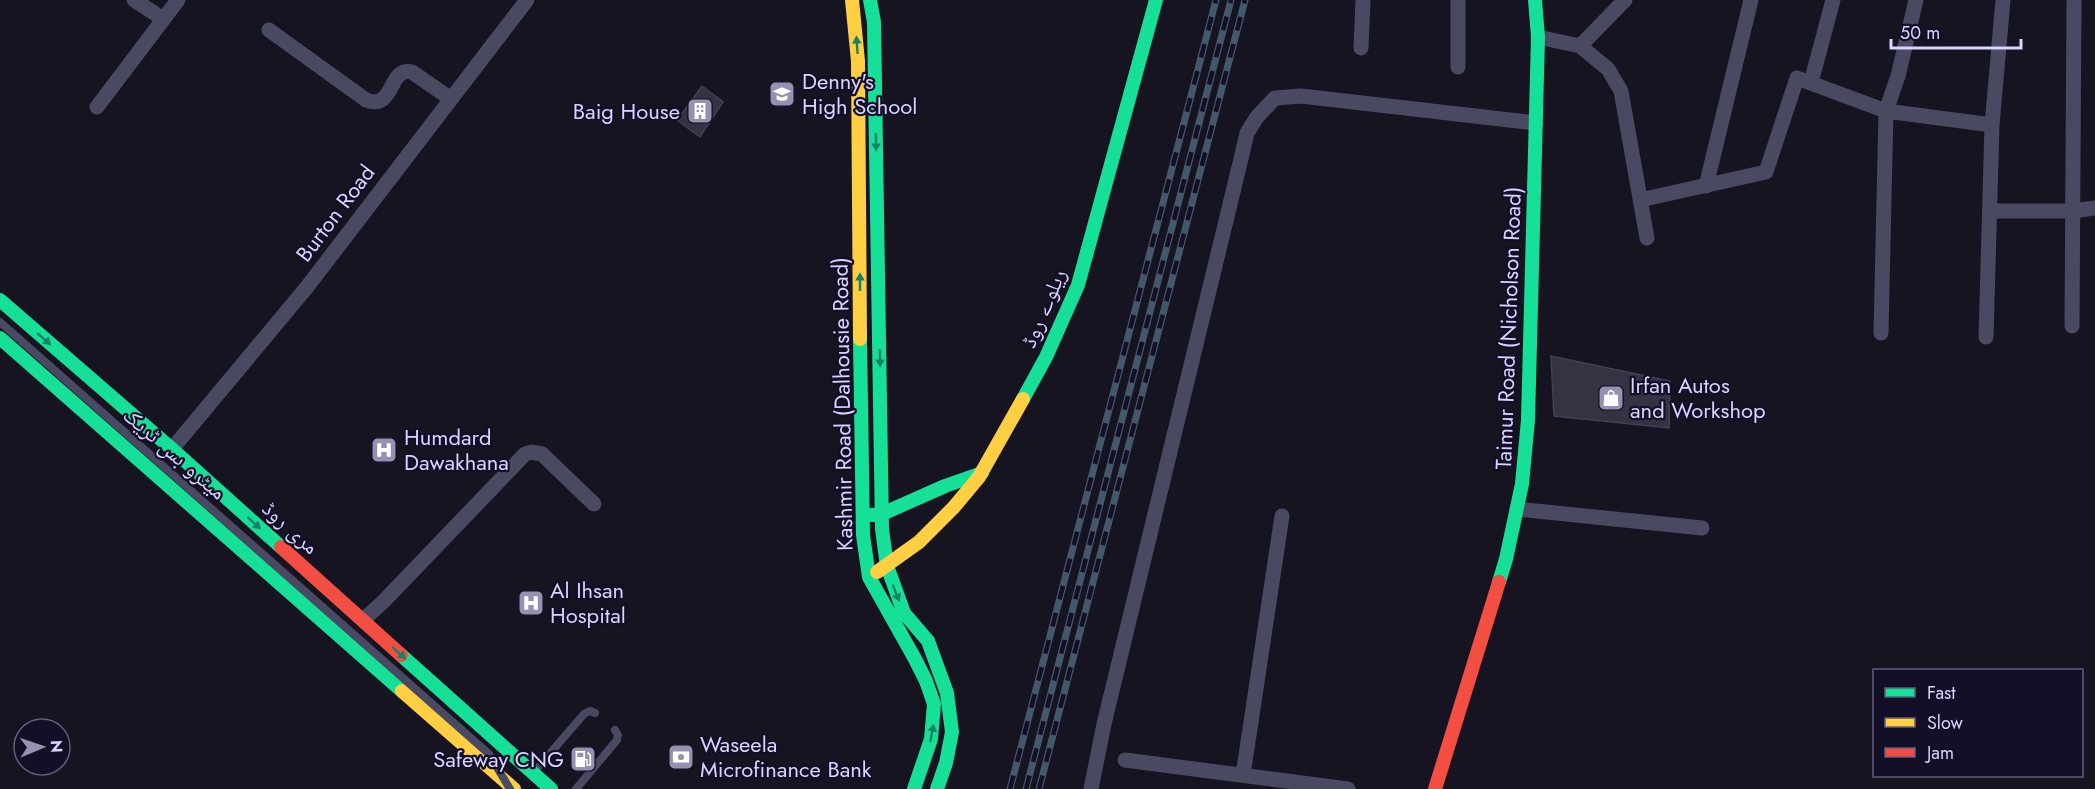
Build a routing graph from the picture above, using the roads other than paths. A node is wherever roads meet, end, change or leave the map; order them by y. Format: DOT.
graph roads {
  1 [pos="134,0"];
  2 [pos="178,0"];
  3 [pos="527,0"];
  4 [pos="852,0"];
  5 [pos="870,0"];
  6 [pos="1156,0"];
  7 [pos="1363,0"];
  8 [pos="1458,0"];
  9 [pos="1535,0"];
  10 [pos="1625,0"];
  11 [pos="1752,0"];
  12 [pos="1833,0"];
  13 [pos="1916,0"];
  14 [pos="2003,0"];
  15 [pos="2073,0"];
  16 [pos="163,19"];
  17 [pos="269,30"];
  18 [pos="1538,37"];
  19 [pos="1580,46"];
  20 [pos="1361,48"];
  21 [pos="1458,67"];
  22 [pos="1813,75"];
  23 [pos="451,99"];
  24 [pos="97,107"];
  25 [pos="1886,111"];
  26 [pos="1536,123"];
  27 [pos="1992,125"];
  28 [pos="1706,186"];
  29 [pos="1640,200"];
  30 [pos="2095,208"];
  31 [pos="1990,211"];
  32 [pos="2072,211"];
  33 [pos="1647,238"];
  34 [pos="0,300"];
  35 [pos="0,322"];
  36 [pos="2072,326"];
  37 [pos="1881,333"];
  38 [pos="1986,337"];
  39 [pos="0,338"];
  40 [pos="142,423"];
  41 [pos="122,445"];
  42 [pos="172,449"];
  43 [pos="982,473"];
  44 [pos="594,504"];
  45 [pos="1517,509"];
  46 [pos="882,514"];
  47 [pos="862,516"];
  48 [pos="1282,516"];
  49 [pos="1702,528"];
  50 [pos="887,566"];
  51 [pos="869,577"];
  52 [pos="363,620"];
  53 [pos="596,713"];
  54 [pos="615,730"];
  55 [pos="489,754"];
  56 [pos="1125,760"];
  57 [pos="533,773"];
  58 [pos="1243,775"];
  59 [pos="512,789"];
  60 [pos="550,789"];
  61 [pos="576,789"];
  62 [pos="914,789"];
  63 [pos="937,789"];
  64 [pos="1091,789"];
  65 [pos="1348,789"];
  66 [pos="1435,789"];
  1 -- 16 [label="street"];
  2 -- 16 [label="street"];
  3 -- 23 [label="street, Burton Road"];
  47 -- 4 [label="main road, Kashmir Road (Dalhousie Road), one-way"];
  5 -- 46 [label="main road, Kashmir Road (Dalhousie Road), one-way"];
  6 -- 43 [label="main road, ریلوے روڈ"];
  7 -- 20 [label="street"];
  8 -- 21 [label="street"];
  9 -- 18 [label="main road, Taimur Road (Nicholson Road)"];
  10 -- 19 [label="street"];
  11 -- 28 [label="street"];
  12 -- 22 [label="street"];
  13 -- 25 [label="street"];
  14 -- 27 [label="street"];
  15 -- 32 [label="street"];
  16 -- 24 [label="street"];
  17 -- 23 [label="street"];
  18 -- 19 [label="street"];
  18 -- 26 [label="main road, Taimur Road (Nicholson Road)"];
  19 -- 29 [label="street"];
  23 -- 42 [label="street, Burton Road"];
  25 -- 27 [label="street"];
  25 -- 28 [label="street"];
  25 -- 37 [label="street"];
  26 -- 45 [label="main road, Taimur Road (Nicholson Road)"];
  26 -- 64 [label="street"];
  27 -- 31 [label="street"];
  28 -- 29 [label="street"];
  29 -- 33 [label="street"];
  30 -- 32 [label="street"];
  31 -- 32 [label="street"];
  31 -- 38 [label="street"];
  32 -- 36 [label="street"];
  34 -- 40 [label="main road, مری روڈ, one-way"];
  35 -- 55 [label="lane, میٹرو بس ٹریک, bridge"];
  39 -- 41 [label="main road"];
  40 -- 41 [label="main road"];
  40 -- 42 [label="main road, مری روڈ"];
  41 -- 59 [label="main road"];
  42 -- 52 [label="main road, مری روڈ, one-way"];
  43 -- 46 [label="main road"];
  43 -- 50 [label="main road, ریلوے روڈ"];
  44 -- 52 [label="street"];
  45 -- 49 [label="street"];
  45 -- 66 [label="main road, Taimur Road (Nicholson Road)"];
  46 -- 47 [label="main road"];
  46 -- 50 [label="main road, Kashmir Road (Dalhousie Road)"];
  47 -- 51 [label="main road, Kashmir Road (Dalhousie Road)"];
  48 -- 58 [label="street"];
  50 -- 51 [label="main road, ریلوے روڈ"];
  50 -- 63 [label="main road, Kashmir Road (Dalhousie Road), one-way"];
  62 -- 51 [label="main road, Kashmir Road (Dalhousie Road), one-way"];
  52 -- 57 [label="main road, مری روڈ, one-way"];
  53 -- 57 [label="lane"];
  54 -- 61 [label="lane"];
  55 -- 59 [label="lane, میٹرو بس ٹریک, bridge"];
  55 -- 60 [label="lane, میٹرو بس ٹریک"];
  56 -- 58 [label="street"];
  57 -- 60 [label="main road, مری روڈ"];
  58 -- 65 [label="street"];
}
